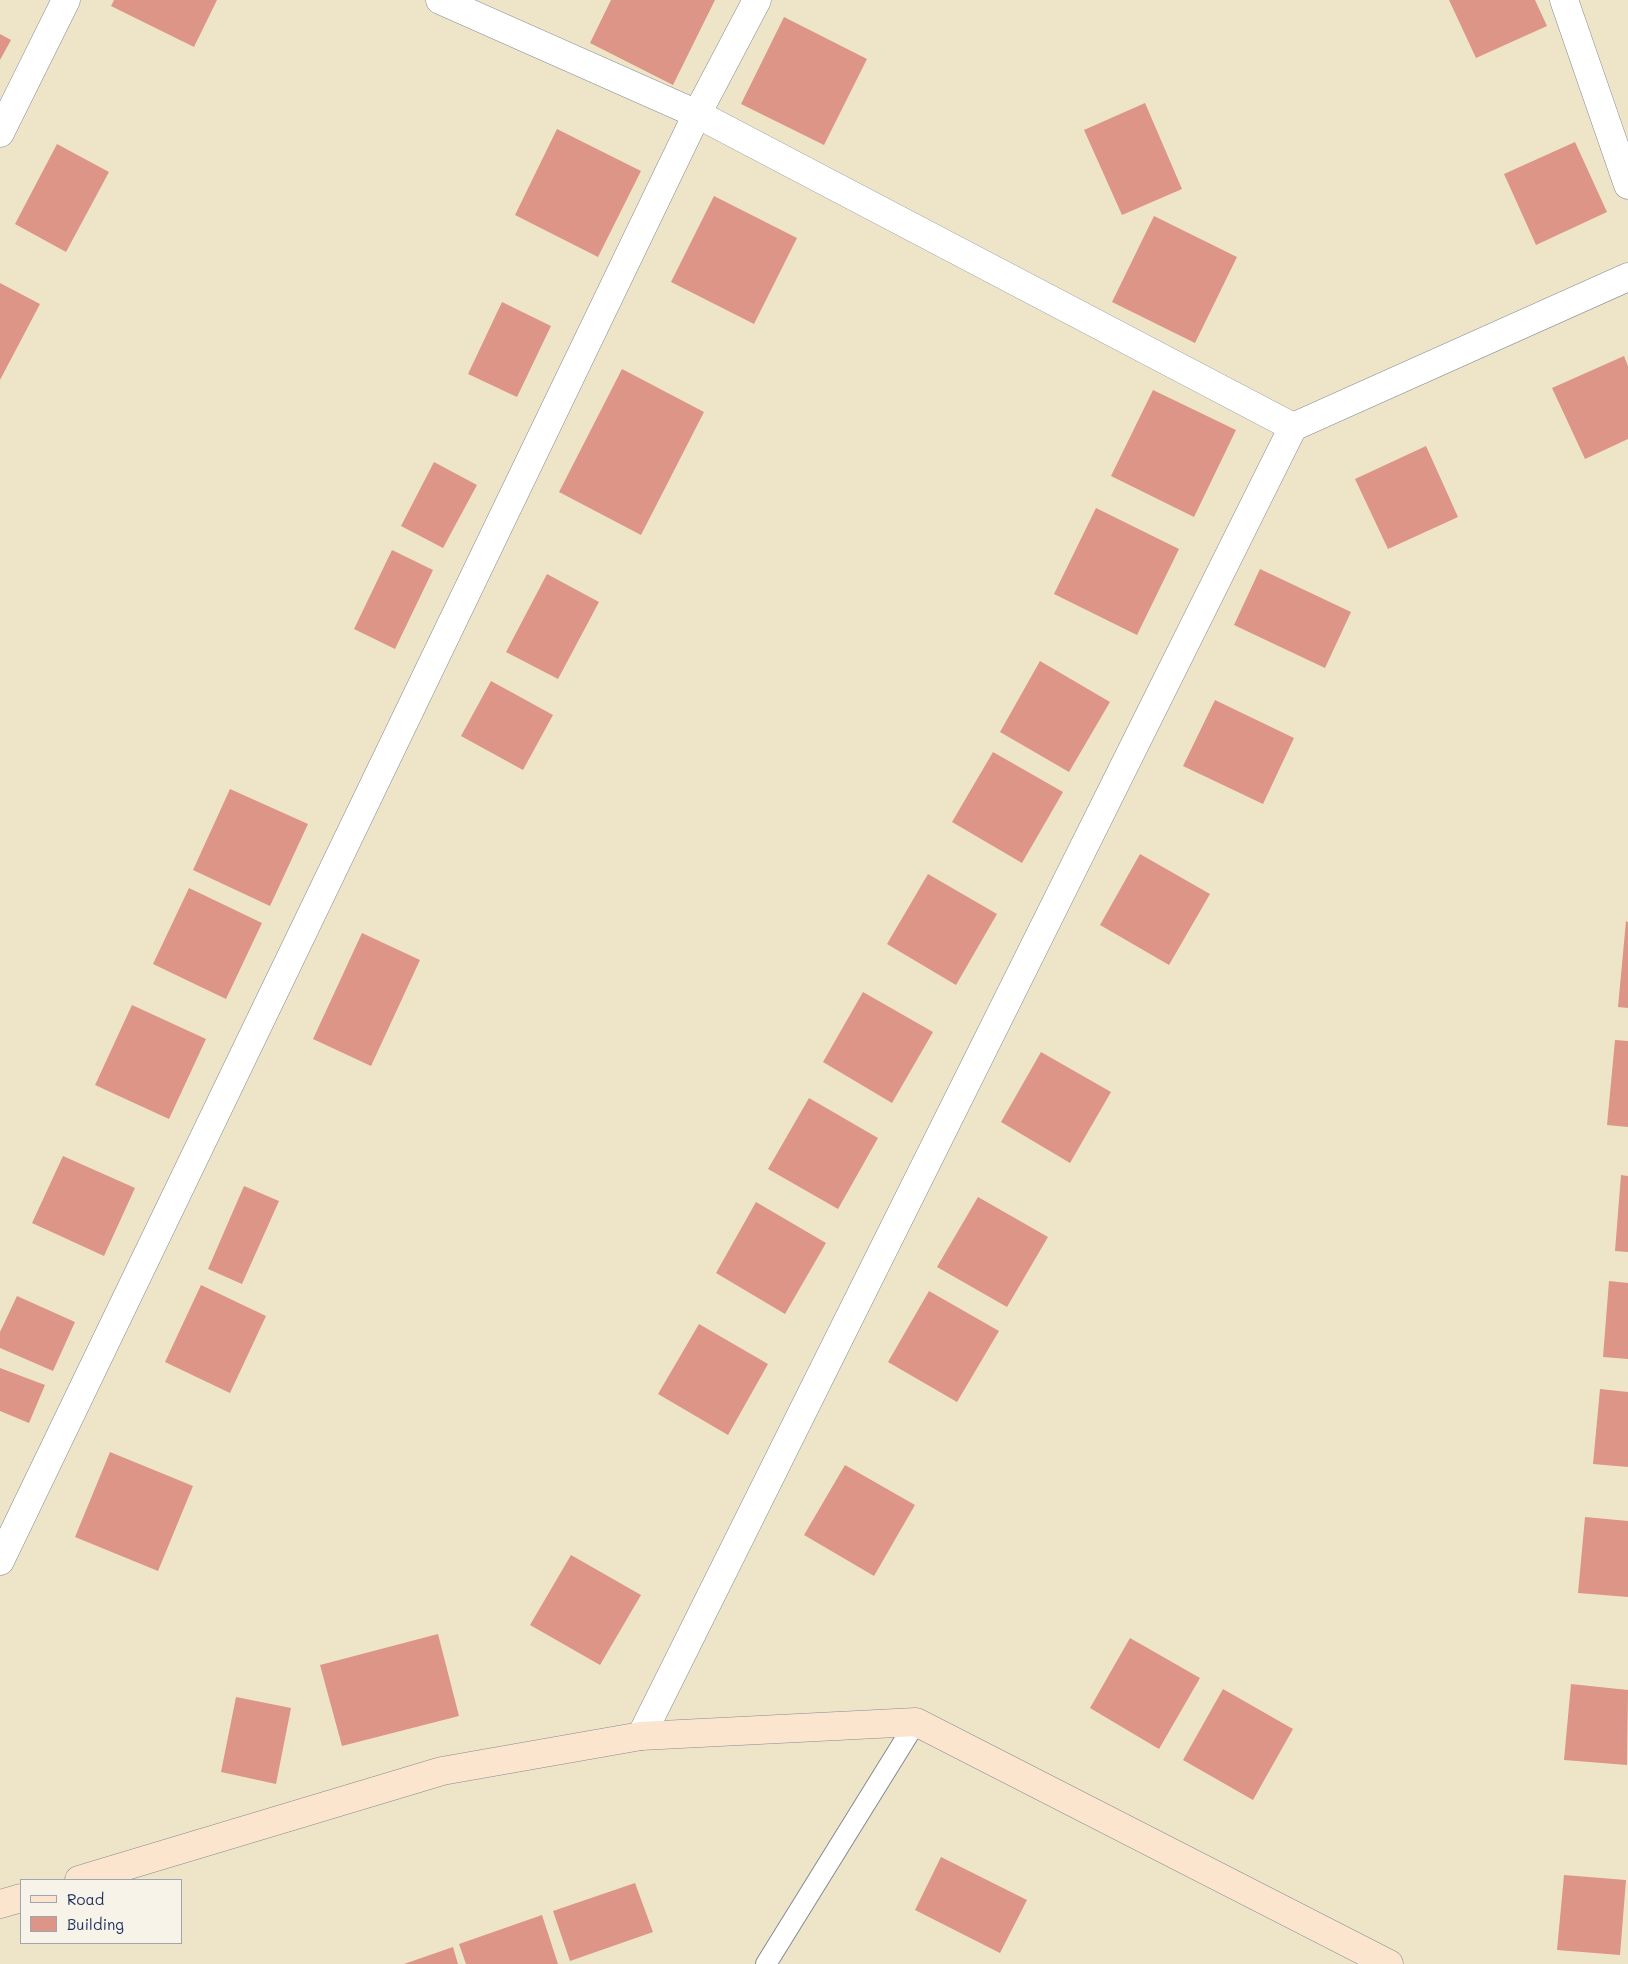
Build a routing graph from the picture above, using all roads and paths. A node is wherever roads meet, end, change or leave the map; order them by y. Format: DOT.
graph roads {
  1 [pos="66,0"];
  2 [pos="440,0"];
  3 [pos="757,0"];
  4 [pos="1564,0"];
  5 [pos="697,114"];
  6 [pos="0,133"];
  7 [pos="1628,185"];
  8 [pos="1628,277"];
  9 [pos="1293,427"];
  10 [pos="0,1561"];
  11 [pos="916,1722"];
  12 [pos="641,1736"];
  13 [pos="82,1879"];
  14 [pos="20,1898"];
  15 [pos="0,1904"];
  16 [pos="766,1964"];
  17 [pos="1388,1964"];
  1 -- 6 [label="street"];
  2 -- 5 [label="street"];
  3 -- 5 [label="street"];
  4 -- 7 [label="street"];
  5 -- 9 [label="street"];
  5 -- 10 [label="street"];
  8 -- 9 [label="street"];
  9 -- 12 [label="street"];
  11 -- 12 [label="street"];
  11 -- 16 [label="lane"];
  11 -- 17 [label="street"];
  12 -- 13 [label="street"];
  14 -- 15 [label="street"];
}
